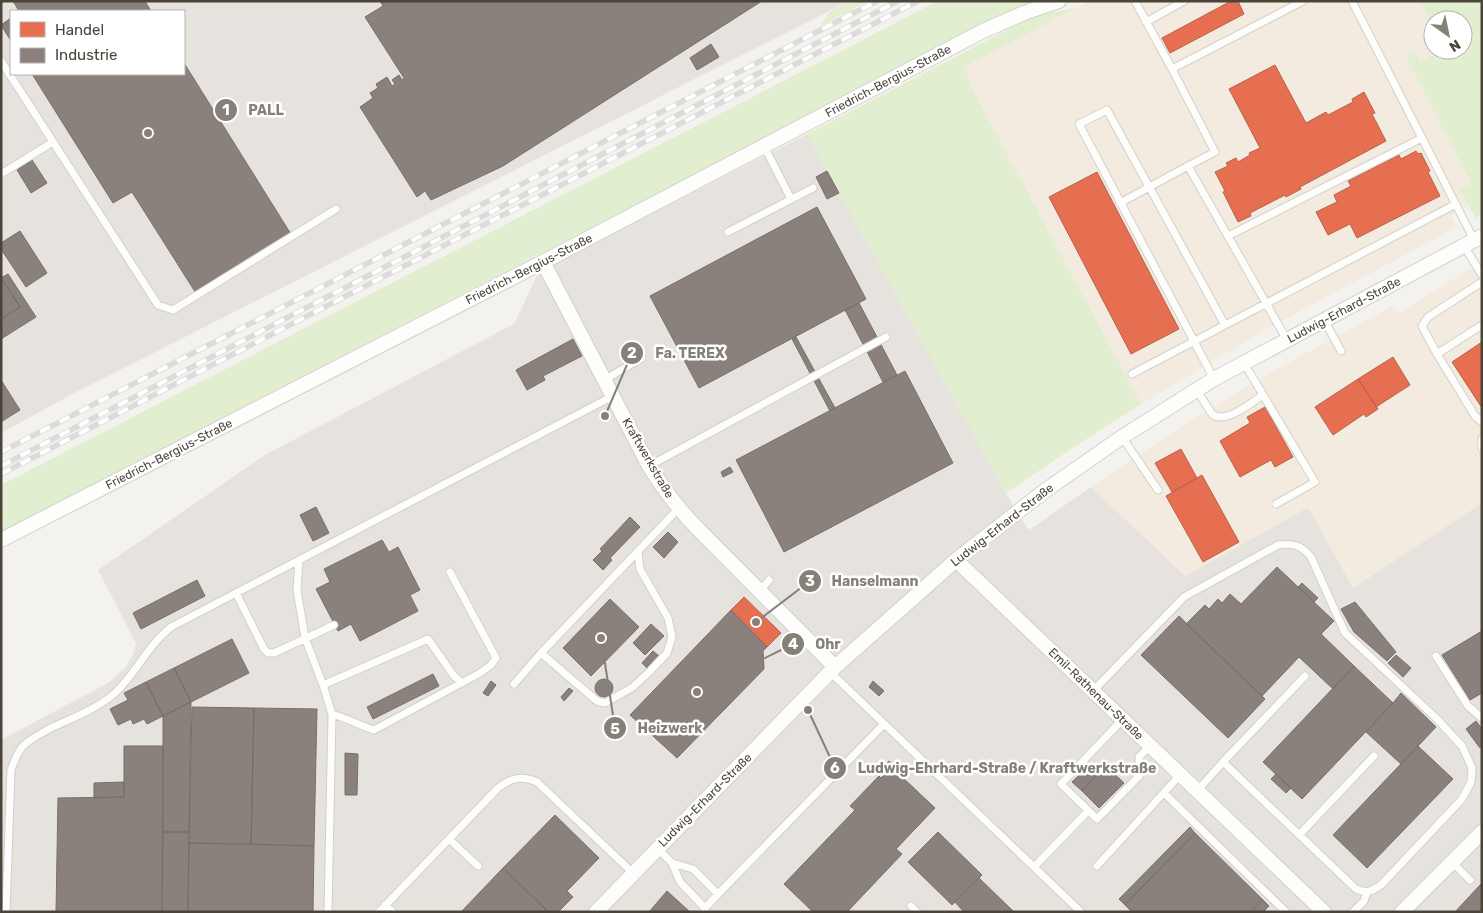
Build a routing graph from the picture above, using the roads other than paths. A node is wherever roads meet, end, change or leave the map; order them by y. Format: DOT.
graph roads {
  1 [pos="1059,1"];
  2 [pos="1135,1"];
  3 [pos="1184,1"];
  4 [pos="1303,1"];
  5 [pos="1352,1"];
  6 [pos="1146,22"];
  7 [pos="1,61"];
  8 [pos="1172,69"];
  9 [pos="1422,138"];
  10 [pos="53,142"];
  11 [pos="764,146"];
  12 [pos="1188,166"];
  13 [pos="1,174"];
  14 [pos="1149,187"];
  15 [pos="813,188"];
  16 [pos="790,199"];
  17 [pos="1120,203"];
  18 [pos="1456,204"];
  19 [pos="336,209"];
  20 [pos="728,232"];
  21 [pos="1228,236"];
  22 [pos="1473,241"];
  23 [pos="543,262"];
  24 [pos="1482,275"];
  25 [pos="1482,282"];
  26 [pos="1266,303"];
  27 [pos="1324,320"];
  28 [pos="1226,325"];
  29 [pos="1482,325"];
  30 [pos="886,337"];
  31 [pos="1287,340"];
  32 [pos="1194,342"];
  33 [pos="1341,351"];
  34 [pos="1437,354"];
  35 [pos="642,358"];
  36 [pos="1244,363"];
  37 [pos="1132,374"];
  38 [pos="1214,379"];
  39 [pos="604,380"];
  40 [pos="1196,389"];
  41 [pos="1263,395"];
  42 [pos="613,396"];
  43 [pos="1482,422"];
  44 [pos="1122,437"];
  45 [pos="1482,439"];
  46 [pos="1482,448"];
  47 [pos="650,466"];
  48 [pos="1158,490"];
  49 [pos="1276,504"];
  50 [pos="678,509"];
  51 [pos="1,540"];
  52 [pos="638,552"];
  53 [pos="299,560"];
  54 [pos="956,560"];
  55 [pos="450,572"];
  56 [pos="768,580"];
  57 [pos="759,592"];
  58 [pos="236,593"];
  59 [pos="334,625"];
  60 [pos="305,638"];
  61 [pos="541,653"];
  62 [pos="1436,656"];
  63 [pos="833,670"];
  64 [pos="1305,676"];
  65 [pos="462,683"];
  66 [pos="514,684"];
  67 [pos="323,685"];
  68 [pos="1093,691"];
  69 [pos="332,714"];
  70 [pos="1482,718"];
  71 [pos="1122,719"];
  72 [pos="884,724"];
  73 [pos="1150,746"];
  74 [pos="1374,756"];
  75 [pos="1223,762"];
  76 [pos="1180,774"];
  77 [pos="1197,791"];
  78 [pos="1164,793"];
  79 [pos="1088,811"];
  80 [pos="1482,832"];
  81 [pos="1299,835"];
  82 [pos="449,839"];
  83 [pos="657,848"];
  84 [pos="1451,861"];
  85 [pos="672,863"];
  86 [pos="478,866"];
  87 [pos="1097,866"];
  88 [pos="1034,867"];
  89 [pos="633,872"];
  90 [pos="1470,880"];
  91 [pos="1367,892"];
  92 [pos="718,894"];
  93 [pos="385,905"];
  94 [pos="705,910"];
  95 [pos="6,912"];
  96 [pos="328,912"];
  97 [pos="379,912"];
  98 [pos="393,912"];
  99 [pos="596,912"];
  100 [pos="1081,912"];
  101 [pos="1286,912"];
  102 [pos="1324,912"];
  103 [pos="1354,912"];
  104 [pos="1402,912"];
  1 -- 11 [label="street, Friedrich-Bergius-Straße"];
  2 -- 6 [label="lane"];
  3 -- 6 [label="lane"];
  4 -- 8 [label="lane"];
  5 -- 9 [label="lane"];
  6 -- 8 [label="lane"];
  7 -- 10 [label="lane"];
  8 -- 12 [label="lane"];
  9 -- 18 [label="lane"];
  9 -- 21 [label="lane"];
  10 -- 13 [label="lane"];
  10 -- 19 [label="lane"];
  11 -- 16 [label="lane"];
  11 -- 23 [label="street, Friedrich-Bergius-Straße"];
  12 -- 14 [label="lane"];
  12 -- 21 [label="lane"];
  14 -- 17 [label="lane"];
  14 -- 17 [label="lane"];
  14 -- 28 [label="lane"];
  15 -- 16 [label="lane"];
  16 -- 20 [label="lane"];
  17 -- 32 [label="lane"];
  18 -- 22 [label="lane"];
  18 -- 26 [label="lane"];
  21 -- 26 [label="lane"];
  22 -- 24 [label="lane"];
  22 -- 27 [label="street, Ludwig-Erhard-Straße"];
  23 -- 39 [label="street, Kraftwerkstraße"];
  23 -- 51 [label="street, Friedrich-Bergius-Straße"];
  25 -- 34 [label="lane"];
  26 -- 28 [label="lane"];
  26 -- 31 [label="lane"];
  27 -- 31 [label="street, Ludwig-Erhard-Straße"];
  27 -- 33 [label="lane"];
  28 -- 32 [label="lane"];
  29 -- 34 [label="lane"];
  30 -- 47 [label="lane"];
  31 -- 36 [label="street, Ludwig-Erhard-Straße"];
  32 -- 37 [label="lane"];
  32 -- 38 [label="lane"];
  34 -- 43 [label="lane"];
  35 -- 39 [label="lane"];
  36 -- 38 [label="street, Ludwig-Erhard-Straße"];
  36 -- 41 [label="lane"];
  38 -- 40 [label="street, Ludwig-Erhard-Straße"];
  39 -- 42 [label="street, Kraftwerkstraße"];
  40 -- 41 [label="lane"];
  40 -- 44 [label="street, Ludwig-Erhard-Straße"];
  41 -- 49 [label="lane"];
  42 -- 47 [label="street, Kraftwerkstraße"];
  42 -- 53 [label="lane"];
  44 -- 48 [label="lane"];
  44 -- 54 [label="street, Ludwig-Erhard-Straße"];
  45 -- 46 [label="lane"];
  47 -- 50 [label="street, Kraftwerkstraße"];
  50 -- 52 [label="lane"];
  50 -- 57 [label="street, Kraftwerkstraße"];
  52 -- 61 [label="lane"];
  52 -- 61 [label="lane"];
  53 -- 58 [label="lane"];
  53 -- 60 [label="lane"];
  54 -- 63 [label="street, Ludwig-Erhard-Straße"];
  54 -- 68 [label="street, Emil-Rathenau-Straße"];
  55 -- 65 [label="lane"];
  56 -- 57 [label="lane"];
  57 -- 63 [label="street, Kraftwerkstraße"];
  58 -- 60 [label="lane"];
  58 -- 95 [label="lane"];
  59 -- 60 [label="lane"];
  60 -- 67 [label="lane"];
  61 -- 66 [label="lane"];
  62 -- 70 [label="lane"];
  63 -- 72 [label="lane"];
  63 -- 83 [label="street, Ludwig-Erhard-Straße"];
  64 -- 75 [label="lane"];
  65 -- 67 [label="lane"];
  65 -- 69 [label="lane"];
  67 -- 69 [label="lane"];
  68 -- 71 [label="street, Emil-Rathenau-Straße"];
  68 -- 91 [label="lane"];
  69 -- 96 [label="lane"];
  71 -- 73 [label="street, Emil-Rathenau-Straße"];
  71 -- 79 [label="lane"];
  72 -- 88 [label="lane"];
  72 -- 92 [label="lane"];
  73 -- 76 [label="street, Emil-Rathenau-Straße"];
  73 -- 79 [label="lane"];
  74 -- 81 [label="lane"];
  75 -- 77 [label="lane"];
  75 -- 81 [label="lane"];
  76 -- 77 [label="street, Emil-Rathenau-Straße"];
  76 -- 78 [label="lane"];
  77 -- 102 [label="street, Emil-Rathenau-Straße"];
  78 -- 87 [label="lane"];
  78 -- 101 [label="lane"];
  79 -- 88 [label="lane"];
  80 -- 84 [label="street"];
  81 -- 91 [label="lane"];
  82 -- 86 [label="lane"];
  82 -- 89 [label="lane"];
  82 -- 93 [label="lane"];
  83 -- 85 [label="lane"];
  83 -- 89 [label="street, Ludwig-Erhard-Straße"];
  84 -- 90 [label="lane"];
  84 -- 104 [label="street"];
  85 -- 92 [label="lane"];
  85 -- 94 [label="lane"];
  88 -- 100 [label="lane"];
  89 -- 99 [label="street, Ludwig-Erhard-Straße"];
  91 -- 103 [label="lane"];
  92 -- 94 [label="lane"];
  93 -- 97 [label="lane"];
  93 -- 98 [label="lane"];
}
